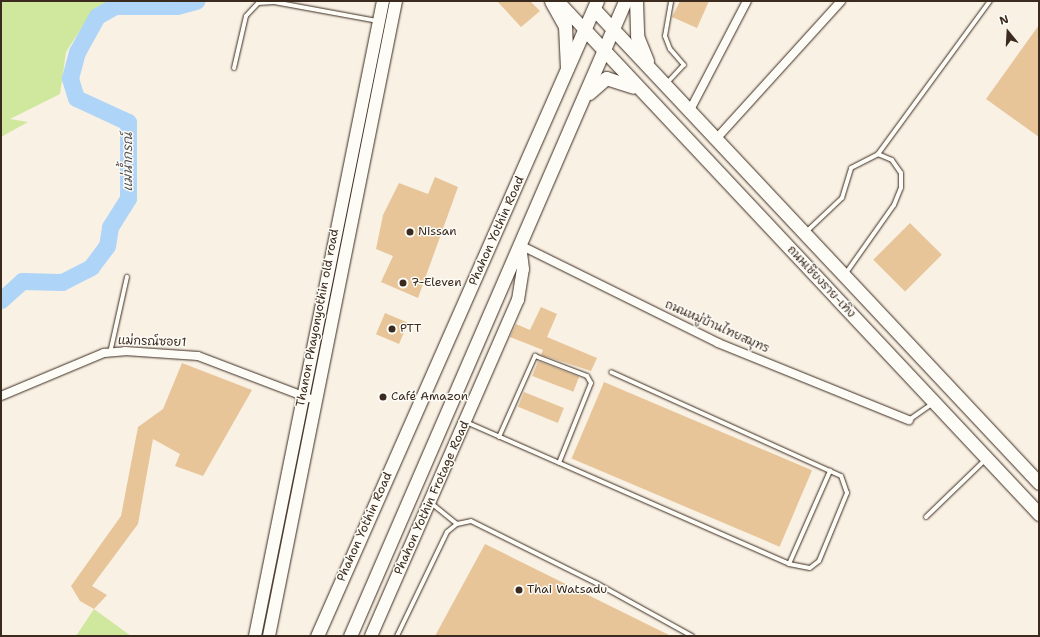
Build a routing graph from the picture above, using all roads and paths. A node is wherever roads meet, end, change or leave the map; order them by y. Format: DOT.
graph roads {
  1 [pos="383,1"];
  2 [pos="396,1"];
  3 [pos="550,1"];
  4 [pos="558,1"];
  5 [pos="625,1"];
  6 [pos="636,1"];
  7 [pos="671,1"];
  8 [pos="747,1"];
  9 [pos="841,1"];
  10 [pos="990,1"];
  11 [pos="592,4"];
  12 [pos="379,21"];
  13 [pos="613,27"];
  14 [pos="585,30"];
  15 [pos="603,50"];
  16 [pos="234,68"];
  17 [pos="650,68"];
  18 [pos="568,70"];
  19 [pos="666,84"];
  20 [pos="644,93"];
  21 [pos="582,103"];
  22 [pos="690,110"];
  23 [pos="716,139"];
  24 [pos="878,154"];
  25 [pos="805,233"];
  26 [pos="520,245"];
  27 [pos="844,276"];
  28 [pos="127,277"];
  29 [pos="110,353"];
  30 [pos="611,372"];
  31 [pos="1,396"];
  32 [pos="302,397"];
  33 [pos="316,400"];
  34 [pos="934,402"];
  35 [pos="909,420"];
  36 [pos="466,422"];
  37 [pos="499,437"];
  38 [pos="986,458"];
  39 [pos="559,463"];
  40 [pos="830,471"];
  41 [pos="1039,483"];
  42 [pos="431,502"];
  43 [pos="1039,514"];
  44 [pos="926,517"];
  45 [pos="457,524"];
  46 [pos="789,564"];
  47 [pos="255,636"];
  48 [pos="269,636"];
  49 [pos="317,636"];
  50 [pos="350,636"];
  51 [pos="371,636"];
  52 [pos="397,636"];
  53 [pos="692,636"];
  1 -- 12 [label="main road, Thanon Phayonyothin old road"];
  2 -- 33 [label="main road, Thanon Phayonyothin old road"];
  3 -- 18 [label="main road"];
  4 -- 14 [label="main road"];
  5 -- 13 [label="main road"];
  6 -- 17 [label="main road"];
  7 -- 19 [label="lane"];
  8 -- 22 [label="street"];
  9 -- 23 [label="street"];
  10 -- 24 [label="lane"];
  11 -- 13 [label="main road"];
  11 -- 14 [label="main road, Phahon Yothin Road"];
  12 -- 16 [label="lane"];
  12 -- 32 [label="main road, Thanon Phayonyothin old road"];
  13 -- 15 [label="main road"];
  13 -- 17 [label="main road"];
  14 -- 15 [label="main road, ถนนเชียงราย-เทิง"];
  14 -- 18 [label="main road, Phahon Yothin Road"];
  15 -- 20 [label="main road, ถนนเชียงราย-เทิง"];
  15 -- 21 [label="main road"];
  17 -- 19 [label="main road"];
  18 -- 49 [label="main road, Phahon Yothin Road"];
  19 -- 22 [label="main road"];
  20 -- 21 [label="main road"];
  20 -- 34 [label="main road, ถนนเชียงราย-เทิง"];
  21 -- 26 [label="main road"];
  22 -- 23 [label="main road"];
  23 -- 25 [label="main road"];
  24 -- 25 [label="lane"];
  24 -- 27 [label="lane"];
  25 -- 27 [label="main road"];
  26 -- 35 [label="street, ถนนหมู่บ้านไทยสมุทร"];
  26 -- 36 [label="main road, Phahon Yothin Frotage Road"];
  26 -- 50 [label="main road"];
  27 -- 41 [label="main road"];
  28 -- 29 [label="lane"];
  29 -- 31 [label="street, แม่กรณ์ซอย1"];
  29 -- 32 [label="street, แม่กรณ์ซอย1"];
  30 -- 40 [label="lane"];
  32 -- 33 [label="street, แม่กรณ์ซอย1"];
  32 -- 47 [label="main road, Thanon Phayonyothin old road"];
  33 -- 48 [label="main road, Thanon Phayonyothin old road"];
  34 -- 35 [label="lane"];
  34 -- 38 [label="main road, ถนนเชียงราย-เทิง"];
  36 -- 37 [label="lane"];
  36 -- 42 [label="main road, Phahon Yothin Frotage Road"];
  37 -- 39 [label="lane"];
  37 -- 39 [label="lane"];
  38 -- 43 [label="main road, ถนนเชียงราย-เทิง"];
  38 -- 44 [label="lane"];
  39 -- 46 [label="lane"];
  40 -- 46 [label="lane"];
  40 -- 46 [label="lane"];
  42 -- 45 [label="lane"];
  42 -- 51 [label="main road, Phahon Yothin Frotage Road"];
  45 -- 52 [label="lane"];
  45 -- 53 [label="lane"];
}
